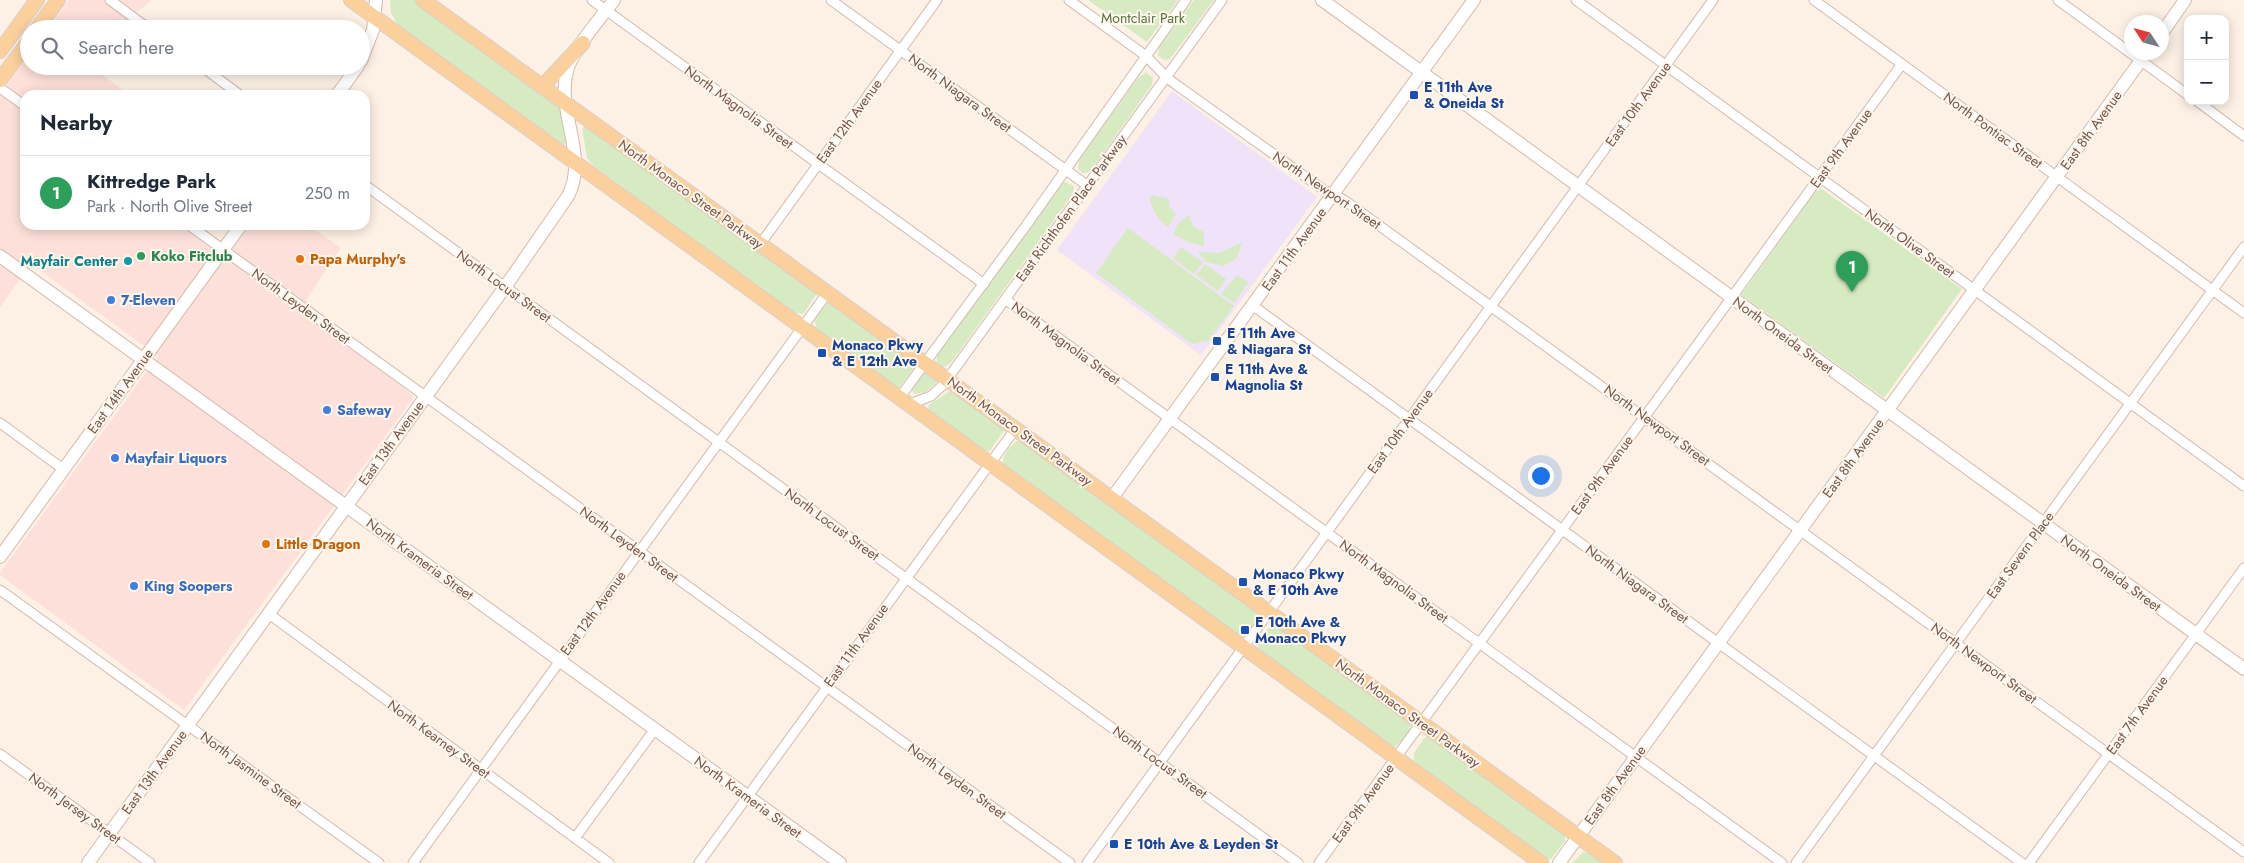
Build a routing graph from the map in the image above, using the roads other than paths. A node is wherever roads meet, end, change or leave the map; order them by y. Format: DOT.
graph roads {
  1 [pos="37,0"];
  2 [pos="58,0"];
  3 [pos="110,0"];
  4 [pos="351,0"];
  5 [pos="376,0"];
  6 [pos="423,0"];
  7 [pos="592,0"];
  8 [pos="831,0"];
  9 [pos="937,0"];
  10 [pos="1069,0"];
  11 [pos="1186,0"];
  12 [pos="1222,0"];
  13 [pos="1322,0"];
  14 [pos="1474,0"];
  15 [pos="1576,0"];
  16 [pos="1713,0"];
  17 [pos="1814,0"];
  18 [pos="2058,0"];
  19 [pos="2185,0"];
  20 [pos="610,5"];
  21 [pos="375,18"];
  22 [pos="22,20"];
  23 [pos="44,20"];
  24 [pos="137,20"];
  25 [pos="20,23"];
  26 [pos="2169,23"];
  27 [pos="370,40"];
  28 [pos="583,43"];
  29 [pos="2124,44"];
  30 [pos="901,50"];
  31 [pos="0,51"];
  32 [pos="20,53"];
  33 [pos="1146,56"];
  34 [pos="2142,60"];
  35 [pos="2147,60"];
  36 [pos="1666,64"];
  37 [pos="1902,64"];
  38 [pos="1422,72"];
  39 [pos="213,75"];
  40 [pos="351,75"];
  41 [pos="1166,77"];
  42 [pos="0,80"];
  43 [pos="542,87"];
  44 [pos="0,88"];
  45 [pos="233,90"];
  46 [pos="341,90"];
  47 [pos="2184,92"];
  48 [pos="20,102"];
  49 [pos="566,104"];
  50 [pos="2202,105"];
  51 [pos="2244,136"];
  52 [pos="576,164"];
  53 [pos="818,164"];
  54 [pos="1066,170"];
  55 [pos="1820,178"];
  56 [pos="2057,178"];
  57 [pos="1088,186"];
  58 [pos="1578,186"];
  59 [pos="370,189"];
  60 [pos="1334,195"];
  61 [pos="196,230"];
  62 [pos="237,230"];
  63 [pos="761,243"];
  64 [pos="2244,247"];
  65 [pos="223,250"];
  66 [pos="0,256"];
  67 [pos="984,284"];
  68 [pos="506,286"];
  69 [pos="1976,290"];
  70 [pos="2212,290"];
  71 [pos="828,292"];
  72 [pos="1732,298"];
  73 [pos="1005,299"];
  74 [pos="1252,306"];
  75 [pos="1491,306"];
  76 [pos="2244,313"];
  77 [pos="802,326"];
  78 [pos="143,360"];
  79 [pos="926,363"];
  80 [pos="948,378"];
  81 [pos="425,396"];
  82 [pos="905,401"];
  83 [pos="2131,402"];
  84 [pos="1887,411"];
  85 [pos="1644,417"];
  86 [pos="1170,418"];
  87 [pos="1410,418"];
  88 [pos="0,423"];
  89 [pos="1016,428"];
  90 [pos="718,442"];
  91 [pos="990,463"];
  92 [pos="63,470"];
  93 [pos="2244,486"];
  94 [pos="1112,498"];
  95 [pos="346,506"];
  96 [pos="2043,523"];
  97 [pos="1562,530"];
  98 [pos="1801,530"];
  99 [pos="1327,532"];
  100 [pos="639,550"];
  101 [pos="0,557"];
  102 [pos="2244,568"];
  103 [pos="906,578"];
  104 [pos="0,590"];
  105 [pos="1269,612"];
  106 [pos="269,614"];
  107 [pos="2196,634"];
  108 [pos="1479,643"];
  109 [pos="1720,643"];
  110 [pos="1957,643"];
  111 [pos="1244,647"];
  112 [pos="560,660"];
  113 [pos="2244,670"];
  114 [pos="826,686"];
  115 [pos="1422,722"];
  116 [pos="188,725"];
  117 [pos="655,729"];
  118 [pos="0,754"];
  119 [pos="2108,754"];
  120 [pos="1874,756"];
  121 [pos="1636,757"];
  122 [pos="1396,758"];
  123 [pos="1160,762"];
  124 [pos="480,769"];
  125 [pos="747,796"];
  126 [pos="110,833"];
  127 [pos="1578,836"];
  128 [pos="575,838"];
  129 [pos="2244,852"];
  130 [pos="88,863"];
  131 [pos="150,863"];
  132 [pos="380,863"];
  133 [pos="413,863"];
  134 [pos="609,863"];
  135 [pos="699,863"];
  136 [pos="840,863"];
  137 [pos="1070,863"];
  138 [pos="1087,863"];
  139 [pos="1298,863"];
  140 [pos="1319,863"];
  141 [pos="1541,863"];
  142 [pos="1559,863"];
  143 [pos="1615,863"];
  144 [pos="1782,863"];
  145 [pos="1796,863"];
  146 [pos="2022,863"];
  147 [pos="2030,863"];
  1 -- 22 [label="main road"];
  2 -- 23 [label="main road"];
  3 -- 24 [label="street"];
  4 -- 21 [label="main road"];
  5 -- 21 [label="street"];
  6 -- 43 [label="main road, North Monaco Street Parkway"];
  7 -- 20 [label="street, North Magnolia Street"];
  8 -- 30 [label="street, North Niagara Street"];
  9 -- 30 [label="street, East 12th Avenue"];
  10 -- 33 [label="street, North Newport Street"];
  11 -- 33 [label="street, East Richthofen Place Parkway"];
  12 -- 41 [label="street, East Richthofen Place Parkway"];
  13 -- 38 [label="street, North Oneida Street"];
  14 -- 38 [label="street, East 11th Avenue"];
  15 -- 36 [label="street, North Olive Street"];
  16 -- 36 [label="street, East 10th Avenue"];
  17 -- 37 [label="street, North Pontiac Street"];
  18 -- 29 [label="street"];
  19 -- 26 [label="street"];
  20 -- 28 [label="street, East 13th Avenue"];
  20 -- 53 [label="street, North Magnolia Street"];
  21 -- 27 [label="street"];
  21 -- 52 [label="main road"];
  25 -- 31 [label="main road"];
  28 -- 43 [label="main road"];
  28 -- 49 [label="street, East 13th Avenue"];
  30 -- 53 [label="street, East 12th Avenue"];
  30 -- 54 [label="street, North Niagara Street"];
  32 -- 42 [label="main road"];
  33 -- 41 [label="street, North Newport Street"];
  33 -- 54 [label="street, East Richthofen Place Parkway"];
  34 -- 56 [label="street, East 8th Avenue"];
  35 -- 47 [label="street"];
  36 -- 55 [label="street, North Olive Street"];
  36 -- 58 [label="street, East 10th Avenue"];
  37 -- 55 [label="street, East 9th Avenue"];
  37 -- 56 [label="street, North Pontiac Street"];
  38 -- 58 [label="street, North Oneida Street"];
  38 -- 60 [label="street, East 11th Avenue"];
  39 -- 45 [label="street"];
  40 -- 46 [label="street"];
  41 -- 57 [label="street, East Richthofen Place Parkway"];
  41 -- 60 [label="street, North Newport Street"];
  43 -- 49 [label="main road, North Monaco Street Parkway"];
  44 -- 48 [label="street"];
  49 -- 52 [label="street, East 13th Avenue"];
  49 -- 63 [label="main road, North Monaco Street Parkway"];
  50 -- 51 [label="street"];
  52 -- 68 [label="street, East 13th Avenue"];
  52 -- 77 [label="main road"];
  53 -- 63 [label="street, East 12th Avenue"];
  53 -- 67 [label="street, North Magnolia Street"];
  54 -- 57 [label="street, North Niagara Street"];
  54 -- 67 [label="street, East Richthofen Place Parkway"];
  55 -- 69 [label="street, North Olive Street"];
  55 -- 72 [label="street, East 9th Avenue"];
  56 -- 69 [label="street, East 8th Avenue"];
  56 -- 70 [label="street, North Pontiac Street"];
  57 -- 73 [label="street, East Richthofen Place Parkway"];
  58 -- 72 [label="street, North Oneida Street"];
  58 -- 75 [label="street, East 10th Avenue"];
  59 -- 68 [label="street, North Locust Street"];
  60 -- 74 [label="street, East 11th Avenue"];
  60 -- 75 [label="street, North Newport Street"];
  61 -- 65 [label="street, North Leyden Street"];
  62 -- 65 [label="street, East 14th Avenue"];
  63 -- 71 [label="main road, North Monaco Street Parkway"];
  64 -- 70 [label="street, East Severn Place"];
  65 -- 78 [label="street, East 14th Avenue"];
  65 -- 81 [label="street, North Leyden Street"];
  66 -- 78 [label="street, North Krameria Street"];
  67 -- 79 [label="street, East Richthofen Place Parkway"];
  68 -- 81 [label="street, East 13th Avenue"];
  68 -- 90 [label="street, North Locust Street"];
  69 -- 83 [label="street, North Olive Street"];
  69 -- 84 [label="street, East 8th Avenue"];
  70 -- 76 [label="street, North Pontiac Street"];
  70 -- 83 [label="street, East Severn Place"];
  71 -- 77 [label="street, East 12th Avenue"];
  71 -- 79 [label="main road, North Monaco Street Parkway"];
  72 -- 84 [label="street, North Oneida Street"];
  72 -- 85 [label="street, East 9th Avenue"];
  73 -- 80 [label="street, East Richthofen Place Parkway"];
  73 -- 86 [label="street, North Magnolia Street"];
  74 -- 86 [label="street, East 11th Avenue"];
  74 -- 87 [label="street, North Niagara Street"];
  75 -- 85 [label="street, North Newport Street"];
  75 -- 87 [label="street, East 10th Avenue"];
  77 -- 82 [label="main road"];
  77 -- 90 [label="street, East 12th Avenue"];
  78 -- 92 [label="street, East 14th Avenue"];
  78 -- 95 [label="street, North Krameria Street"];
  79 -- 80 [label="main road, North Monaco Street Parkway"];
  79 -- 82 [label="street, East Richthofen Place Parkway"];
  80 -- 82 [label="street, East Richthofen Place Parkway"];
  80 -- 89 [label="main road, North Monaco Street Parkway"];
  81 -- 95 [label="street, East 13th Avenue"];
  81 -- 100 [label="street, North Leyden Street"];
  82 -- 91 [label="main road"];
  83 -- 93 [label="street, North Olive Street"];
  83 -- 96 [label="street, East Severn Place"];
  84 -- 96 [label="street, North Oneida Street"];
  84 -- 98 [label="street, East 8th Avenue"];
  85 -- 97 [label="street, East 9th Avenue"];
  85 -- 98 [label="street, North Newport Street"];
  86 -- 94 [label="street, East 11th Avenue"];
  86 -- 99 [label="street, North Magnolia Street"];
  87 -- 97 [label="street, North Niagara Street"];
  87 -- 99 [label="street, East 10th Avenue"];
  88 -- 92 [label="street"];
  89 -- 91 [label="street, East 11th Avenue"];
  89 -- 94 [label="main road, North Monaco Street Parkway"];
  90 -- 100 [label="street, East 12th Avenue"];
  90 -- 103 [label="street, North Locust Street"];
  91 -- 103 [label="street, East 11th Avenue"];
  91 -- 111 [label="main road"];
  92 -- 101 [label="street, East 14th Avenue"];
  94 -- 105 [label="main road, North Monaco Street Parkway"];
  95 -- 106 [label="street, East 13th Avenue"];
  95 -- 112 [label="street, North Krameria Street"];
  96 -- 107 [label="street, North Oneida Street"];
  96 -- 110 [label="street, East Severn Place"];
  97 -- 108 [label="street, East 9th Avenue"];
  97 -- 109 [label="street, North Niagara Street"];
  98 -- 109 [label="street, East 8th Avenue"];
  98 -- 110 [label="street, North Newport Street"];
  99 -- 105 [label="street, East 10th Avenue"];
  99 -- 108 [label="street, North Magnolia Street"];
  100 -- 112 [label="street, East 12th Avenue"];
  100 -- 114 [label="street, North Leyden Street"];
  102 -- 107 [label="street, East 7th Avenue"];
  103 -- 114 [label="street, East 11th Avenue"];
  103 -- 123 [label="street, North Locust Street"];
  104 -- 116 [label="street, North Jasmine Street"];
  105 -- 111 [label="street, East 10th Avenue"];
  105 -- 115 [label="main road, North Monaco Street Parkway"];
  106 -- 116 [label="street, East 13th Avenue"];
  106 -- 124 [label="street, North Kearney Street"];
  107 -- 113 [label="street, North Oneida Street"];
  107 -- 119 [label="street, East 7th Avenue"];
  108 -- 115 [label="street, East 9th Avenue"];
  108 -- 121 [label="street, North Magnolia Street"];
  109 -- 120 [label="street, North Niagara Street"];
  109 -- 121 [label="street, East 8th Avenue"];
  110 -- 119 [label="street, North Newport Street"];
  110 -- 120 [label="street, East Severn Place"];
  111 -- 122 [label="main road"];
  111 -- 123 [label="street, East 10th Avenue"];
  112 -- 117 [label="street, North Krameria Street"];
  112 -- 124 [label="street, East 12th Avenue"];
  114 -- 125 [label="street, East 11th Avenue"];
  114 -- 137 [label="street, North Leyden Street"];
  115 -- 122 [label="street, East 9th Avenue"];
  115 -- 127 [label="main road, North Monaco Street Parkway"];
  116 -- 126 [label="street, East 13th Avenue"];
  116 -- 132 [label="street, North Jasmine Street"];
  117 -- 125 [label="street, North Krameria Street"];
  117 -- 128 [label="street"];
  118 -- 126 [label="street, North Jersey Street"];
  119 -- 129 [label="street, North Newport Street"];
  119 -- 147 [label="street, East 7th Avenue"];
  120 -- 145 [label="street, East Severn Place"];
  120 -- 146 [label="street, North Niagara Street"];
  121 -- 127 [label="street, East 8th Avenue"];
  121 -- 144 [label="street, North Magnolia Street"];
  122 -- 140 [label="street, East 9th Avenue"];
  122 -- 141 [label="main road"];
  123 -- 138 [label="street, East 10th Avenue"];
  123 -- 139 [label="street, North Locust Street"];
  124 -- 128 [label="street, North Kearney Street"];
  124 -- 133 [label="street, East 12th Avenue"];
  125 -- 135 [label="street, East 11th Avenue"];
  125 -- 136 [label="street, North Krameria Street"];
  126 -- 130 [label="street, East 13th Avenue"];
  126 -- 131 [label="street, North Jersey Street"];
  127 -- 142 [label="street, East 8th Avenue"];
  127 -- 143 [label="main road, North Monaco Street Parkway"];
  128 -- 134 [label="street, North Kearney Street"];
}
